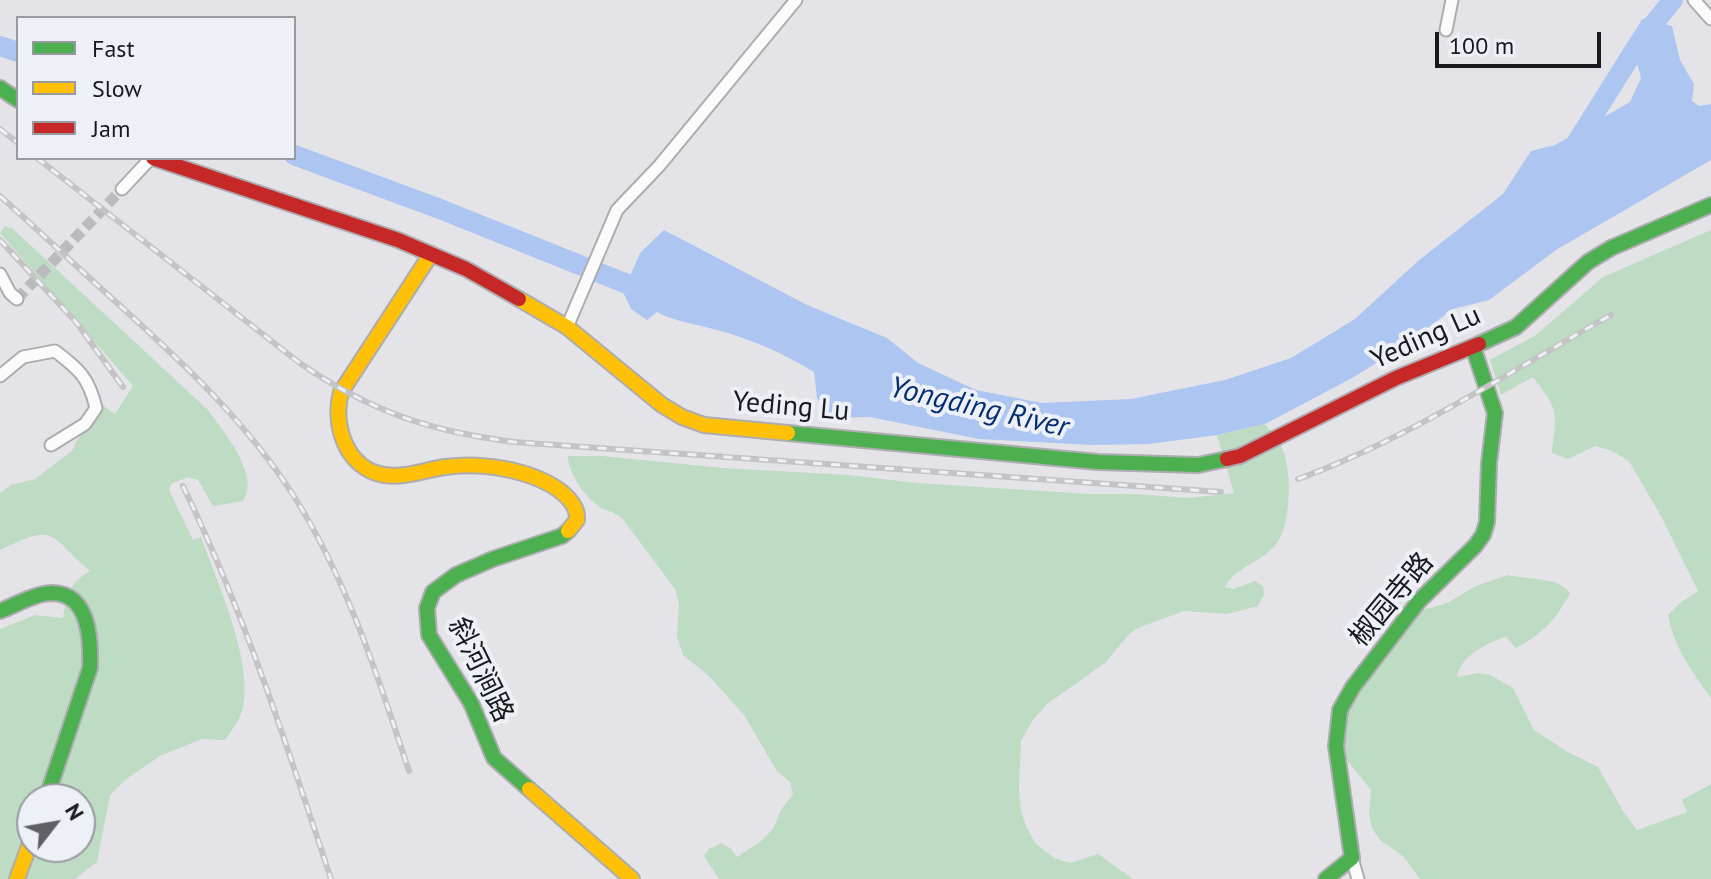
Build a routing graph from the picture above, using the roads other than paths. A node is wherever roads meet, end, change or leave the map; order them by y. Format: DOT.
graph roads {
  1 [pos="796,0"];
  2 [pos="1452,0"];
  3 [pos="1694,0"];
  4 [pos="1711,19"];
  5 [pos="1446,30"];
  6 [pos="150,160"];
  7 [pos="158,160"];
  8 [pos="122,189"];
  9 [pos="1711,205"];
  10 [pos="431,254"];
  11 [pos="0,274"];
  12 [pos="0,284"];
  13 [pos="567,327"];
  14 [pos="1473,347"];
  15 [pos="0,376"];
  16 [pos="51,445"];
  17 [pos="0,611"];
  18 [pos="51,783"];
  19 [pos="1352,858"];
  20 [pos="632,879"];
  21 [pos="1326,879"];
  22 [pos="1358,879"];
  1 -- 13 [label="street"];
  2 -- 5 [label="street"];
  3 -- 4 [label="street"];
  6 -- 8 [label="street"];
  7 -- 10 [label="street, Yeding Lu"];
  9 -- 14 [label="street, Yeding Lu"];
  10 -- 13 [label="street, Yeding Lu"];
  10 -- 20 [label="street, 斜河涧路"];
  11 -- 12 [label="street"];
  13 -- 14 [label="street, Yeding Lu"];
  14 -- 19 [label="street, 椒园寺路"];
  15 -- 16 [label="street"];
  17 -- 18 [label="street"];
  19 -- 21 [label="street"];
  19 -- 22 [label="street"];
}
